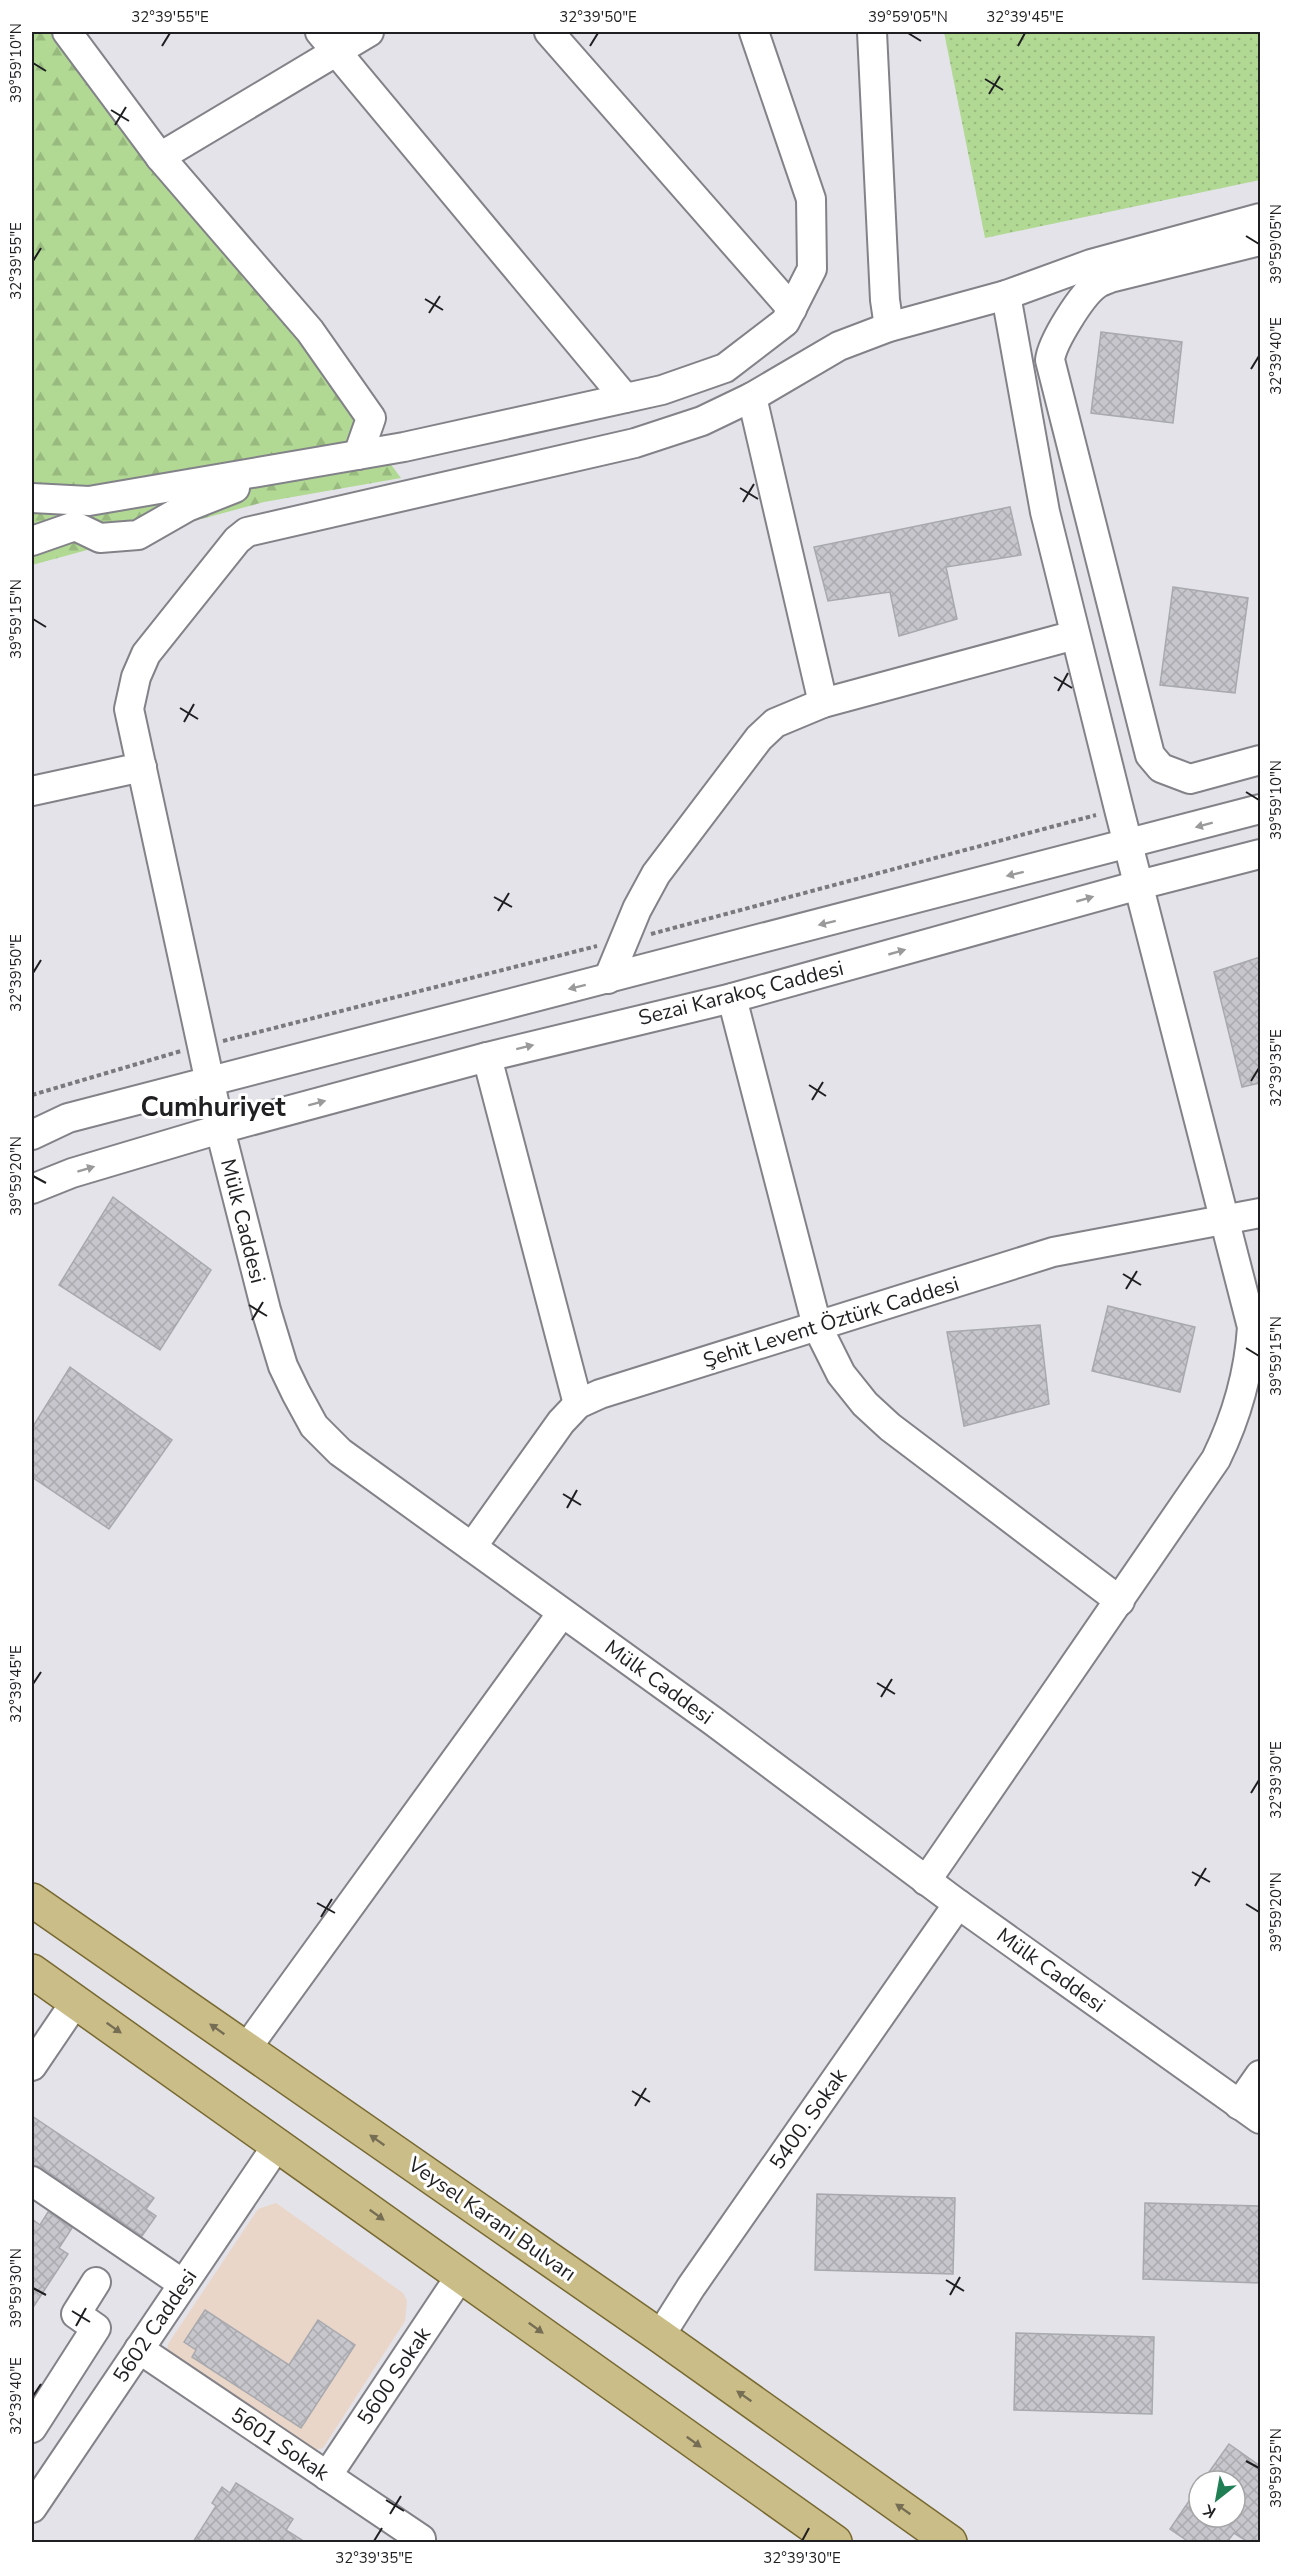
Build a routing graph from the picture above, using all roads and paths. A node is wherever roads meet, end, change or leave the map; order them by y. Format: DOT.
graph roads {
  1 [pos="67,32"];
  2 [pos="369,32"];
  3 [pos="549,32"];
  4 [pos="754,32"];
  5 [pos="872,32"];
  6 [pos="329,42"];
  7 [pos="160,157"];
  8 [pos="1260,218"];
  9 [pos="1260,241"];
  10 [pos="1006,295"];
  11 [pos="792,309"];
  12 [pos="889,327"];
  13 [pos="752,397"];
  14 [pos="625,398"];
  15 [pos="358,455"];
  16 [pos="289,467"];
  17 [pos="32,498"];
  18 [pos="89,501"];
  19 [pos="1085,501"];
  20 [pos="1045,512"];
  21 [pos="32,525"];
  22 [pos="100,538"];
  23 [pos="32,541"];
  24 [pos="32,560"];
  25 [pos="1076,635"];
  26 [pos="823,703"];
  27 [pos="1260,760"];
  28 [pos="142,767"];
  29 [pos="32,791"];
  30 [pos="1260,809"];
  31 [pos="1091,815"];
  32 [pos="1129,845"];
  33 [pos="1260,854"];
  34 [pos="1139,885"];
  35 [pos="658,932"];
  36 [pos="573,952"];
  37 [pos="608,979"];
  38 [pos="732,998"];
  39 [pos="245,1036"];
  40 [pos="156,1057"];
  41 [pos="487,1057"];
  42 [pos="209,1081"];
  43 [pos="32,1095"];
  44 [pos="220,1129"];
  45 [pos="32,1135"];
  46 [pos="32,1189"];
  47 [pos="1260,1213"];
  48 [pos="1224,1218"];
  49 [pos="818,1326"];
  50 [pos="578,1404"];
  51 [pos="472,1547"];
  52 [pos="1120,1601"];
  53 [pos="562,1613"];
  54 [pos="926,1881"];
  55 [pos="32,1900"];
  56 [pos="958,1904"];
  57 [pos="32,1971"];
  58 [pos="76,2001"];
  59 [pos="246,2049"];
  60 [pos="32,2066"];
  61 [pos="1260,2075"];
  62 [pos="1250,2112"];
  63 [pos="278,2144"];
  64 [pos="32,2181"];
  65 [pos="461,2276"];
  66 [pos="96,2282"];
  67 [pos="183,2284"];
  68 [pos="660,2336"];
  69 [pos="139,2349"];
  70 [pos="32,2428"];
  71 [pos="327,2476"];
  72 [pos="32,2508"];
  73 [pos="421,2539"];
  74 [pos="835,2542"];
  75 [pos="951,2542"];
  1 -- 7 [label="street"];
  2 -- 6 [label="street"];
  3 -- 11 [label="street"];
  4 -- 11 [label="street"];
  5 -- 12 [label="street"];
  6 -- 7 [label="street"];
  6 -- 14 [label="street"];
  7 -- 15 [label="street"];
  8 -- 10 [label="street, Mülk Caddesi"];
  9 -- 19 [label="street"];
  10 -- 12 [label="street, Mülk Caddesi"];
  10 -- 20 [label="street"];
  11 -- 14 [label="street"];
  12 -- 13 [label="street, Mülk Caddesi"];
  13 -- 26 [label="street"];
  13 -- 28 [label="street, Mülk Caddesi"];
  14 -- 15 [label="street"];
  15 -- 16 [label="street"];
  16 -- 18 [label="street"];
  16 -- 22 [label="street"];
  17 -- 18 [label="street"];
  18 -- 21 [label="street"];
  19 -- 20 [label="street"];
  19 -- 27 [label="street"];
  20 -- 25 [label="street"];
  22 -- 23 [label="street"];
  22 -- 24 [label="street"];
  25 -- 26 [label="street"];
  25 -- 32 [label="street"];
  26 -- 37 [label="street"];
  28 -- 29 [label="street"];
  28 -- 42 [label="street, Mülk Caddesi"];
  30 -- 32 [label="street, one-way"];
  31 -- 35 [label="path"];
  32 -- 34 [label="street"];
  32 -- 37 [label="street, one-way"];
  33 -- 34 [label="street, Sezai Karakoç Caddesi"];
  38 -- 34 [label="street, Sezai Karakoç Caddesi, one-way"];
  34 -- 48 [label="street"];
  36 -- 39 [label="path"];
  37 -- 42 [label="street, one-way"];
  41 -- 38 [label="street, Sezai Karakoç Caddesi, one-way"];
  38 -- 49 [label="street"];
  40 -- 43 [label="path"];
  44 -- 41 [label="street, Sezai Karakoç Caddesi, one-way"];
  41 -- 50 [label="street"];
  42 -- 44 [label="street, Mülk Caddesi"];
  42 -- 45 [label="street"];
  46 -- 44 [label="street, Sezai Karakoç Caddesi, one-way"];
  44 -- 51 [label="street, Mülk Caddesi"];
  47 -- 48 [label="street, Şehit Levent Öztürk Caddesi"];
  48 -- 49 [label="street, Şehit Levent Öztürk Caddesi"];
  48 -- 52 [label="street"];
  49 -- 50 [label="street, Şehit Levent Öztürk Caddesi"];
  49 -- 52 [label="street"];
  50 -- 51 [label="street, Şehit Levent Öztürk Caddesi"];
  51 -- 53 [label="street, Mülk Caddesi"];
  52 -- 54 [label="street"];
  53 -- 54 [label="street, Mülk Caddesi"];
  53 -- 59 [label="street"];
  54 -- 56 [label="street, Mülk Caddesi"];
  59 -- 55 [label="main road, Veysel Karani Bulvarı, one-way"];
  56 -- 62 [label="street, Mülk Caddesi"];
  56 -- 68 [label="street, 5400. Sokak"];
  57 -- 58 [label="main road"];
  58 -- 60 [label="street"];
  58 -- 63 [label="main road, one-way"];
  68 -- 59 [label="main road, Veysel Karani Bulvarı, one-way"];
  61 -- 62 [label="street"];
  63 -- 65 [label="main road, one-way"];
  63 -- 67 [label="street, 5602 Caddesi"];
  64 -- 67 [label="street"];
  65 -- 71 [label="street, 5600 Sokak"];
  65 -- 74 [label="main road, one-way"];
  66 -- 70 [label="street"];
  67 -- 69 [label="street, 5602 Caddesi"];
  75 -- 68 [label="main road, Veysel Karani Bulvarı, one-way"];
  69 -- 71 [label="street, 5601 Sokak"];
  69 -- 72 [label="street, 5602 Caddesi"];
  71 -- 73 [label="street, 5601 Sokak"];
}
